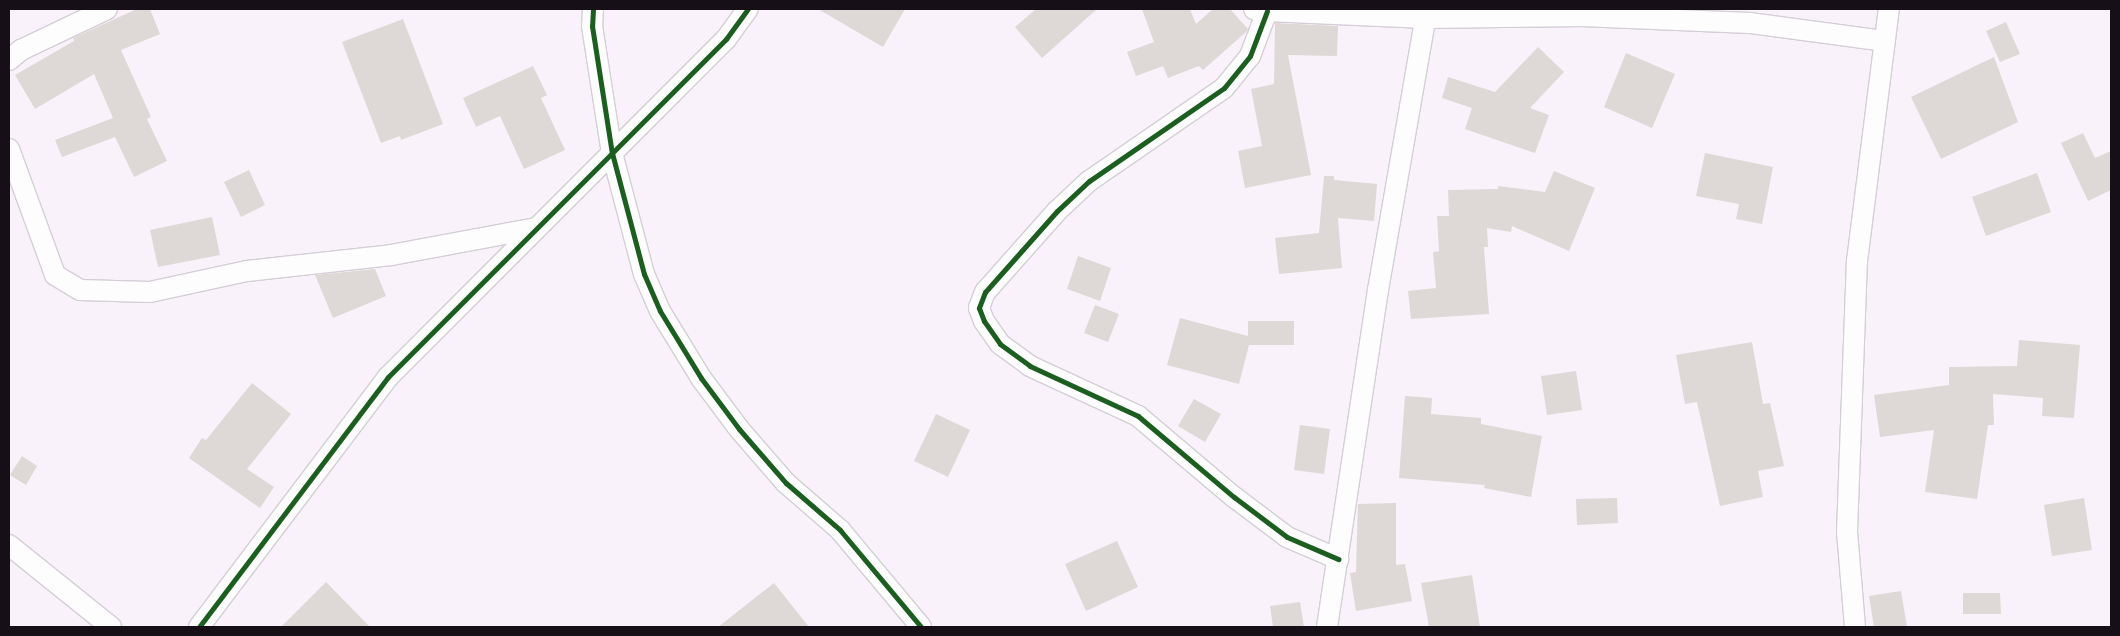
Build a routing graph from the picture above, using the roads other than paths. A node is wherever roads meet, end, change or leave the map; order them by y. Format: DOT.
graph roads {
  1 [pos="107,9"];
  2 [pos="593,9"];
  3 [pos="748,9"];
  4 [pos="1889,9"];
  5 [pos="1261,10"];
  6 [pos="1426,13"];
  7 [pos="1885,40"];
  8 [pos="9,60"];
  9 [pos="9,149"];
  10 [pos="612,153"];
  11 [pos="536,228"];
  12 [pos="9,545"];
  13 [pos="1338,559"];
  14 [pos="111,627"];
  15 [pos="199,627"];
  16 [pos="921,627"];
  17 [pos="1327,627"];
  18 [pos="1855,627"];
  1 -- 8 [label="street"];
  2 -- 10 [label="street"];
  3 -- 10 [label="street"];
  4 -- 7 [label="street"];
  5 -- 6 [label="street"];
  5 -- 13 [label="street"];
  6 -- 7 [label="street"];
  6 -- 13 [label="street"];
  7 -- 18 [label="street"];
  9 -- 11 [label="street"];
  10 -- 11 [label="street"];
  10 -- 16 [label="street"];
  11 -- 15 [label="street"];
  12 -- 14 [label="street"];
  13 -- 17 [label="street"];
}
